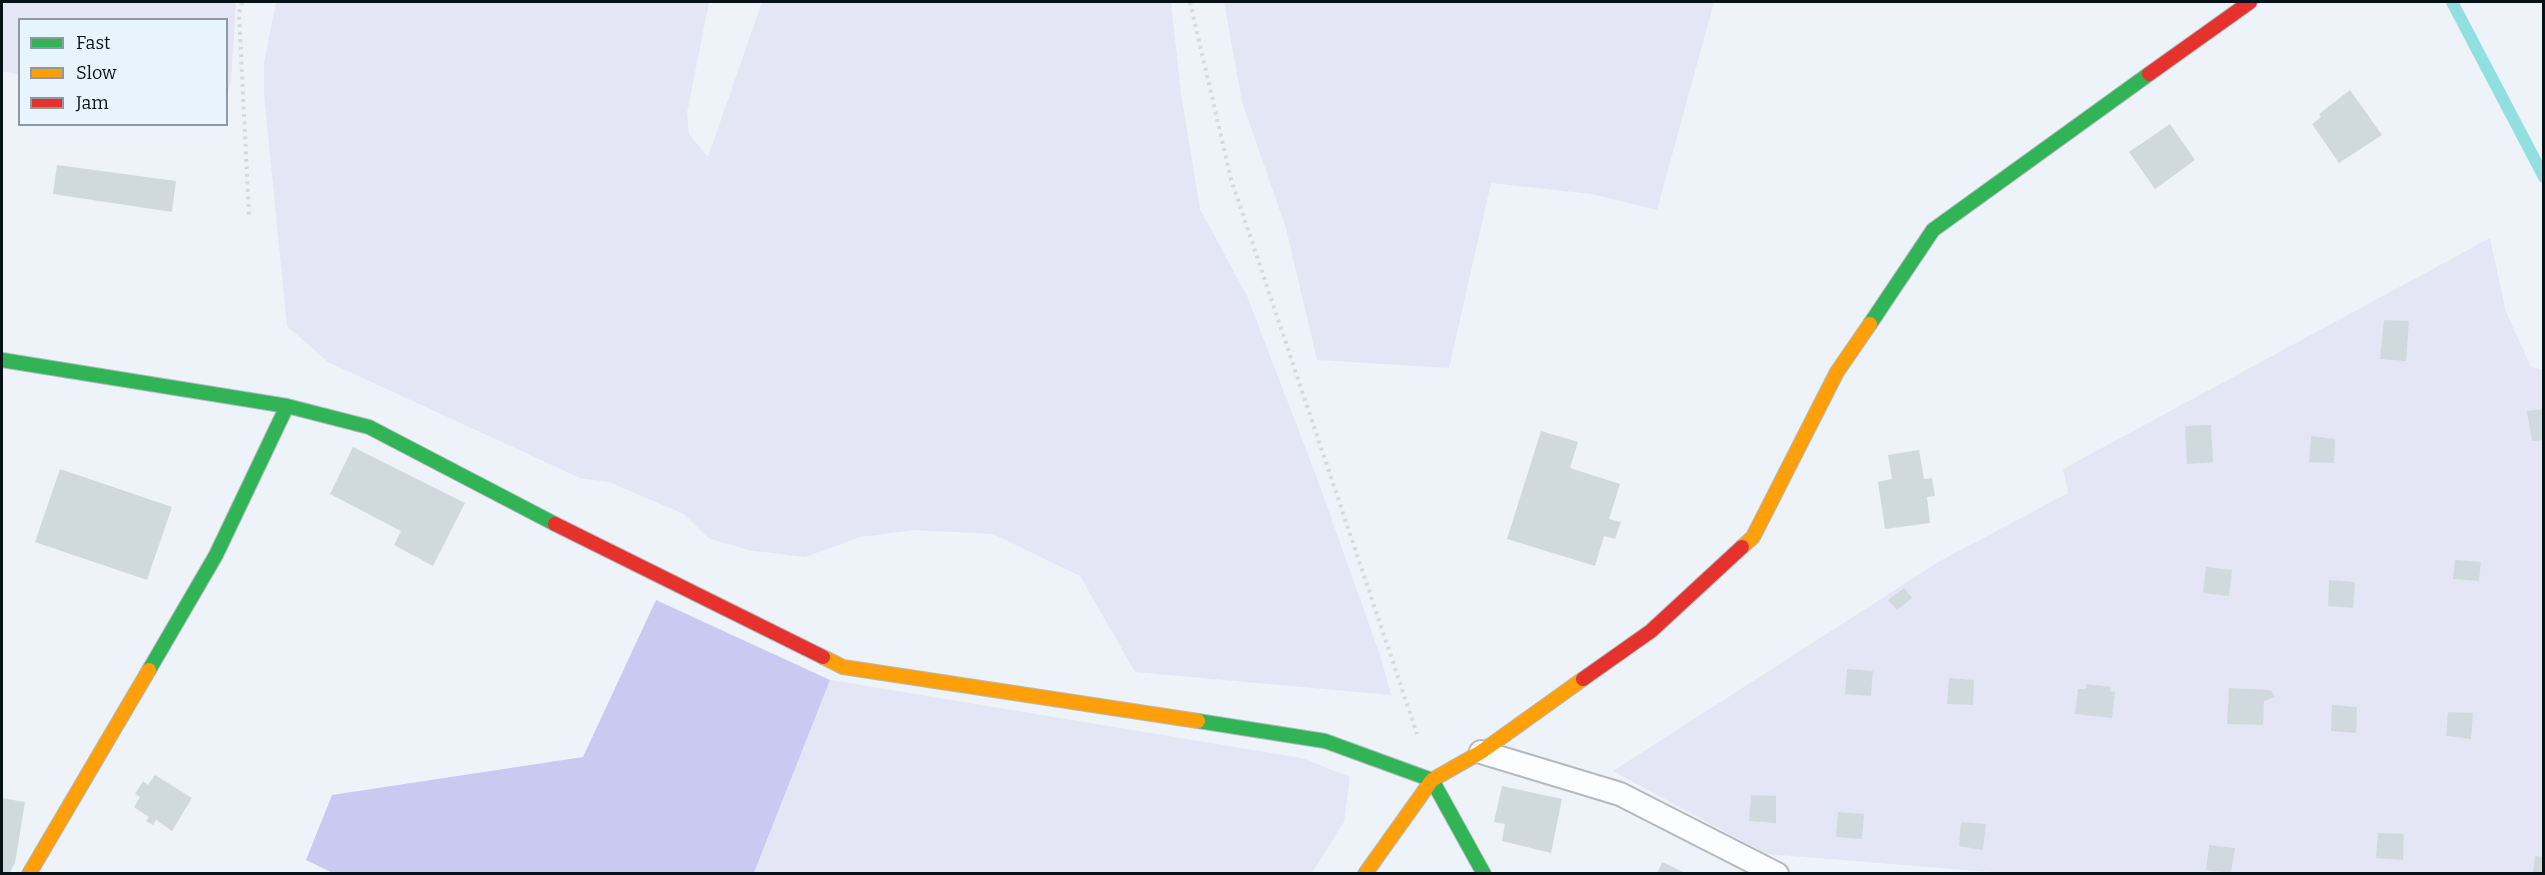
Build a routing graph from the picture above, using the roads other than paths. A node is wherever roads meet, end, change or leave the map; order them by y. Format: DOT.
graph roads {
  1 [pos="2250,2"];
  2 [pos="2,360"];
  3 [pos="287,406"];
  4 [pos="1480,752"];
  5 [pos="1432,780"];
  6 [pos="29,873"];
  7 [pos="1365,873"];
  8 [pos="1484,873"];
  9 [pos="1777,873"];
  1 -- 4 [label="street"];
  2 -- 3 [label="street"];
  3 -- 5 [label="street"];
  3 -- 6 [label="street"];
  4 -- 5 [label="street"];
  4 -- 9 [label="lane"];
  5 -- 7 [label="street"];
  5 -- 8 [label="street"];
}
